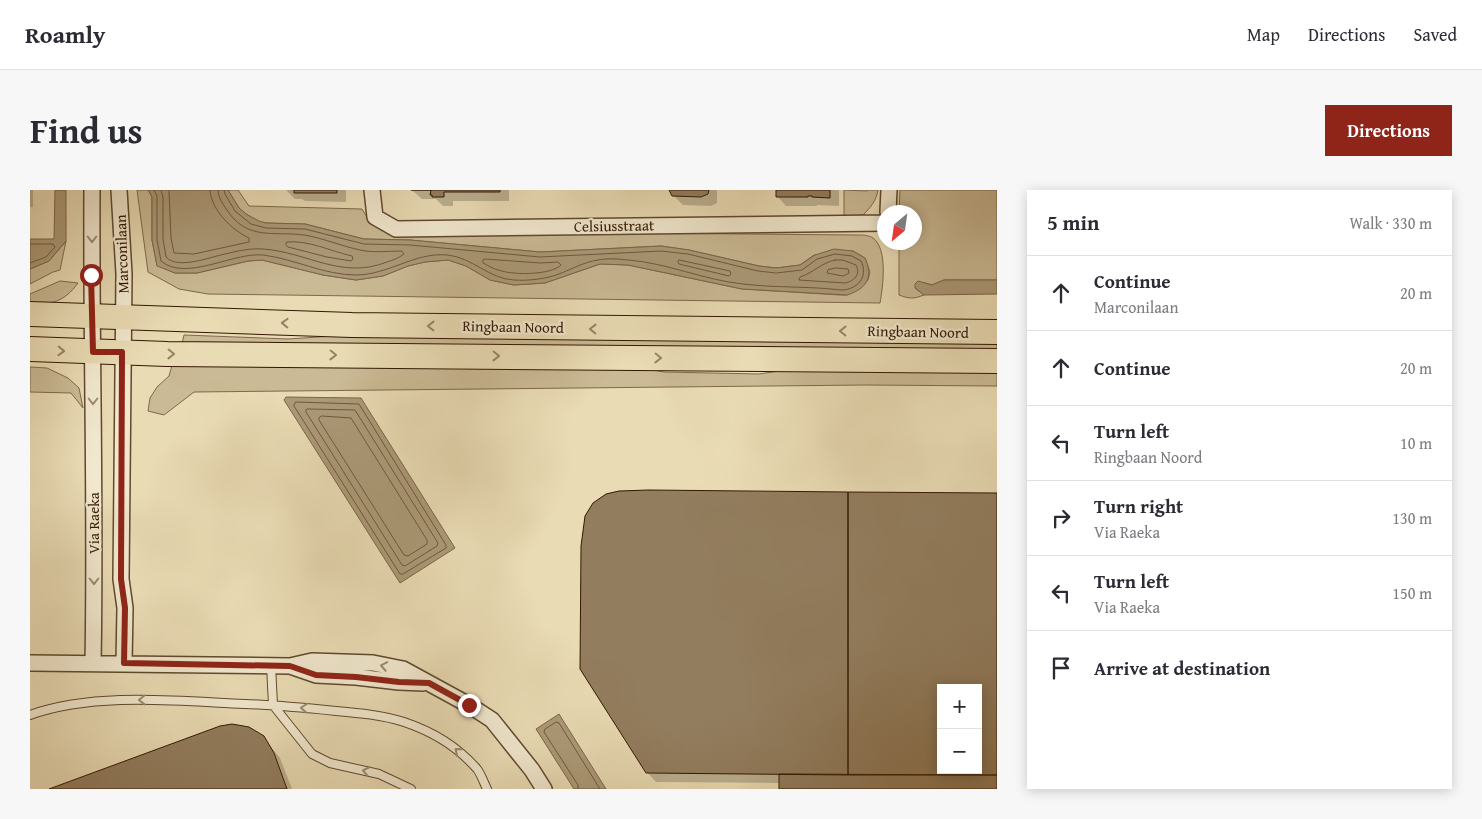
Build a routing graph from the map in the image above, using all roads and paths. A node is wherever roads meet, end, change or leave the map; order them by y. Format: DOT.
graph roads {
  1 [pos="92,190"];
  2 [pos="119,190"];
  3 [pos="372,190"];
  4 [pos="889,190"];
  5 [pos="888,205"];
  6 [pos="877,223"];
  7 [pos="30,314"];
  8 [pos="92,317"];
  9 [pos="123,318"];
  10 [pos="997,332"];
  11 [pos="30,350"];
  12 [pos="93,352"];
  13 [pos="122,352"];
  14 [pos="997,361"];
  15 [pos="30,663"];
  16 [pos="92,663"];
  17 [pos="124,663"];
  18 [pos="271,665"];
  19 [pos="273,705"];
  20 [pos="30,715"];
  21 [pos="411,789"];
  22 [pos="487,789"];
  23 [pos="544,789"];
  1 -- 8 [label="street, Marconilaan, one-way"];
  2 -- 9 [label="street, Marconilaan"];
  3 -- 6 [label="street, Celsiusstraat"];
  4 -- 5 [label="street"];
  7 -- 8 [label="main road, Ringbaan Noord"];
  8 -- 9 [label="main road, Ringbaan Noord"];
  8 -- 12 [label="street, Marconilaan"];
  10 -- 9 [label="main road, Ringbaan Noord, one-way"];
  9 -- 13 [label="street, Marconilaan"];
  11 -- 12 [label="main road, Ringbaan Noord, one-way"];
  12 -- 13 [label="main road, Ringbaan Noord"];
  12 -- 16 [label="street, Via Raeka, one-way"];
  13 -- 14 [label="main road, Ringbaan Noord, one-way"];
  13 -- 17 [label="street, Via Raeka"];
  15 -- 16 [label="street"];
  16 -- 17 [label="street"];
  17 -- 18 [label="street"];
  18 -- 19 [label="lane"];
  18 -- 23 [label="street"];
  19 -- 20 [label="lane, one-way"];
  21 -- 19 [label="lane, one-way"];
  22 -- 19 [label="lane, one-way"];
}
